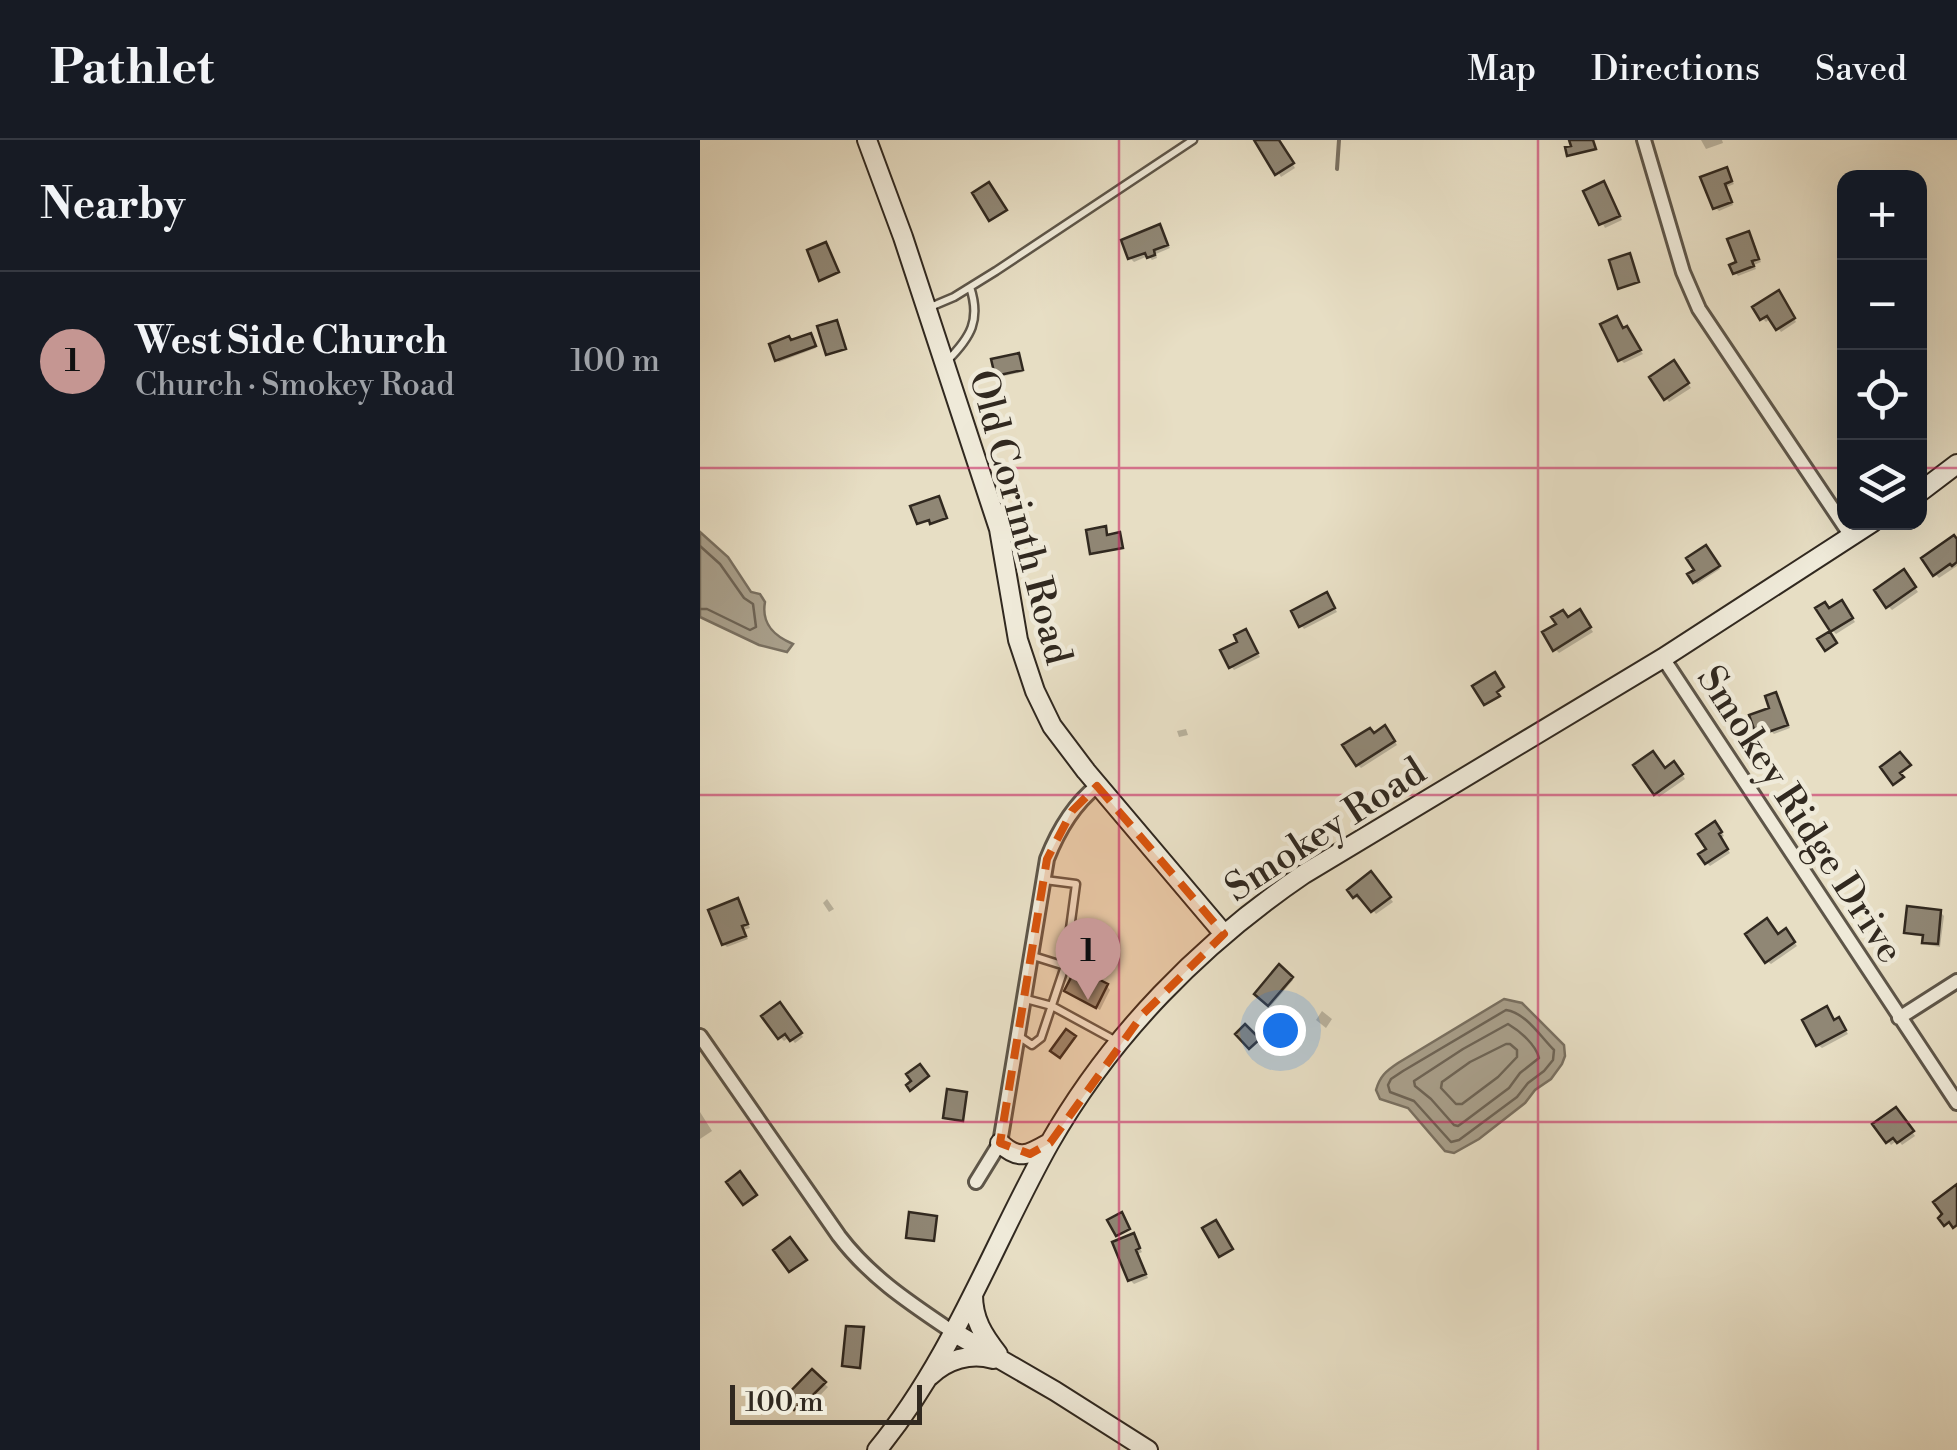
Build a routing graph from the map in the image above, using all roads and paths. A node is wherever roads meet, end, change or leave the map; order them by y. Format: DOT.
graph roads {
  1 [pos="866,140"];
  2 [pos="1193,140"];
  3 [pos="1644,140"];
  4 [pos="970,287"];
  5 [pos="927,309"];
  6 [pos="945,362"];
  7 [pos="1957,464"];
  8 [pos="1927,487"];
  9 [pos="1860,530"];
  10 [pos="1851,536"];
  11 [pos="1662,658"];
  12 [pos="1097,786"];
  13 [pos="1045,880"];
  14 [pos="1224,934"];
  15 [pos="1033,956"];
  16 [pos="1065,966"];
  17 [pos="1957,980"];
  18 [pos="1026,998"];
  19 [pos="1052,1006"];
  20 [pos="1899,1018"];
  21 [pos="700,1036"];
  22 [pos="1019,1036"];
  23 [pos="1119,1043"];
  24 [pos="1957,1103"];
  25 [pos="1000,1142"];
  26 [pos="1050,1143"];
  27 [pos="976,1182"];
  28 [pos="973,1294"];
  29 [pos="953,1332"];
  30 [pos="1004,1362"];
  31 [pos="923,1384"];
  32 [pos="877,1450"];
  33 [pos="1148,1450"];
  1 -- 5 [label="street, Old Corinth Road"];
  2 -- 4 [label="lane"];
  3 -- 10 [label="street"];
  4 -- 5 [label="lane"];
  4 -- 6 [label="lane"];
  5 -- 6 [label="street, Old Corinth Road"];
  6 -- 12 [label="street, Old Corinth Road"];
  7 -- 8 [label="street"];
  9 -- 10 [label="street, Smokey Road"];
  10 -- 11 [label="street, Smokey Road"];
  11 -- 14 [label="street, Smokey Road"];
  11 -- 20 [label="street, Smokey Ridge Drive"];
  12 -- 13 [label="street"];
  12 -- 14 [label="street, Old Corinth Road"];
  13 -- 15 [label="street"];
  13 -- 16 [label="lane"];
  14 -- 23 [label="street, Smokey Road"];
  15 -- 16 [label="lane"];
  15 -- 18 [label="street"];
  16 -- 19 [label="lane"];
  17 -- 20 [label="street"];
  18 -- 19 [label="lane"];
  18 -- 22 [label="street"];
  19 -- 22 [label="lane"];
  19 -- 23 [label="lane"];
  20 -- 24 [label="street, Smokey Ridge Drive"];
  21 -- 29 [label="street"];
  22 -- 25 [label="street"];
  23 -- 26 [label="street, Smokey Road"];
  25 -- 26 [label="street"];
  25 -- 27 [label="street"];
  26 -- 28 [label="street, Smokey Road"];
  28 -- 29 [label="street, Smokey Road"];
  28 -- 30 [label="street"];
  29 -- 30 [label="street"];
  29 -- 31 [label="street, Smokey Road"];
  30 -- 31 [label="street"];
  30 -- 33 [label="street"];
  31 -- 32 [label="street, Smokey Road"];
}
